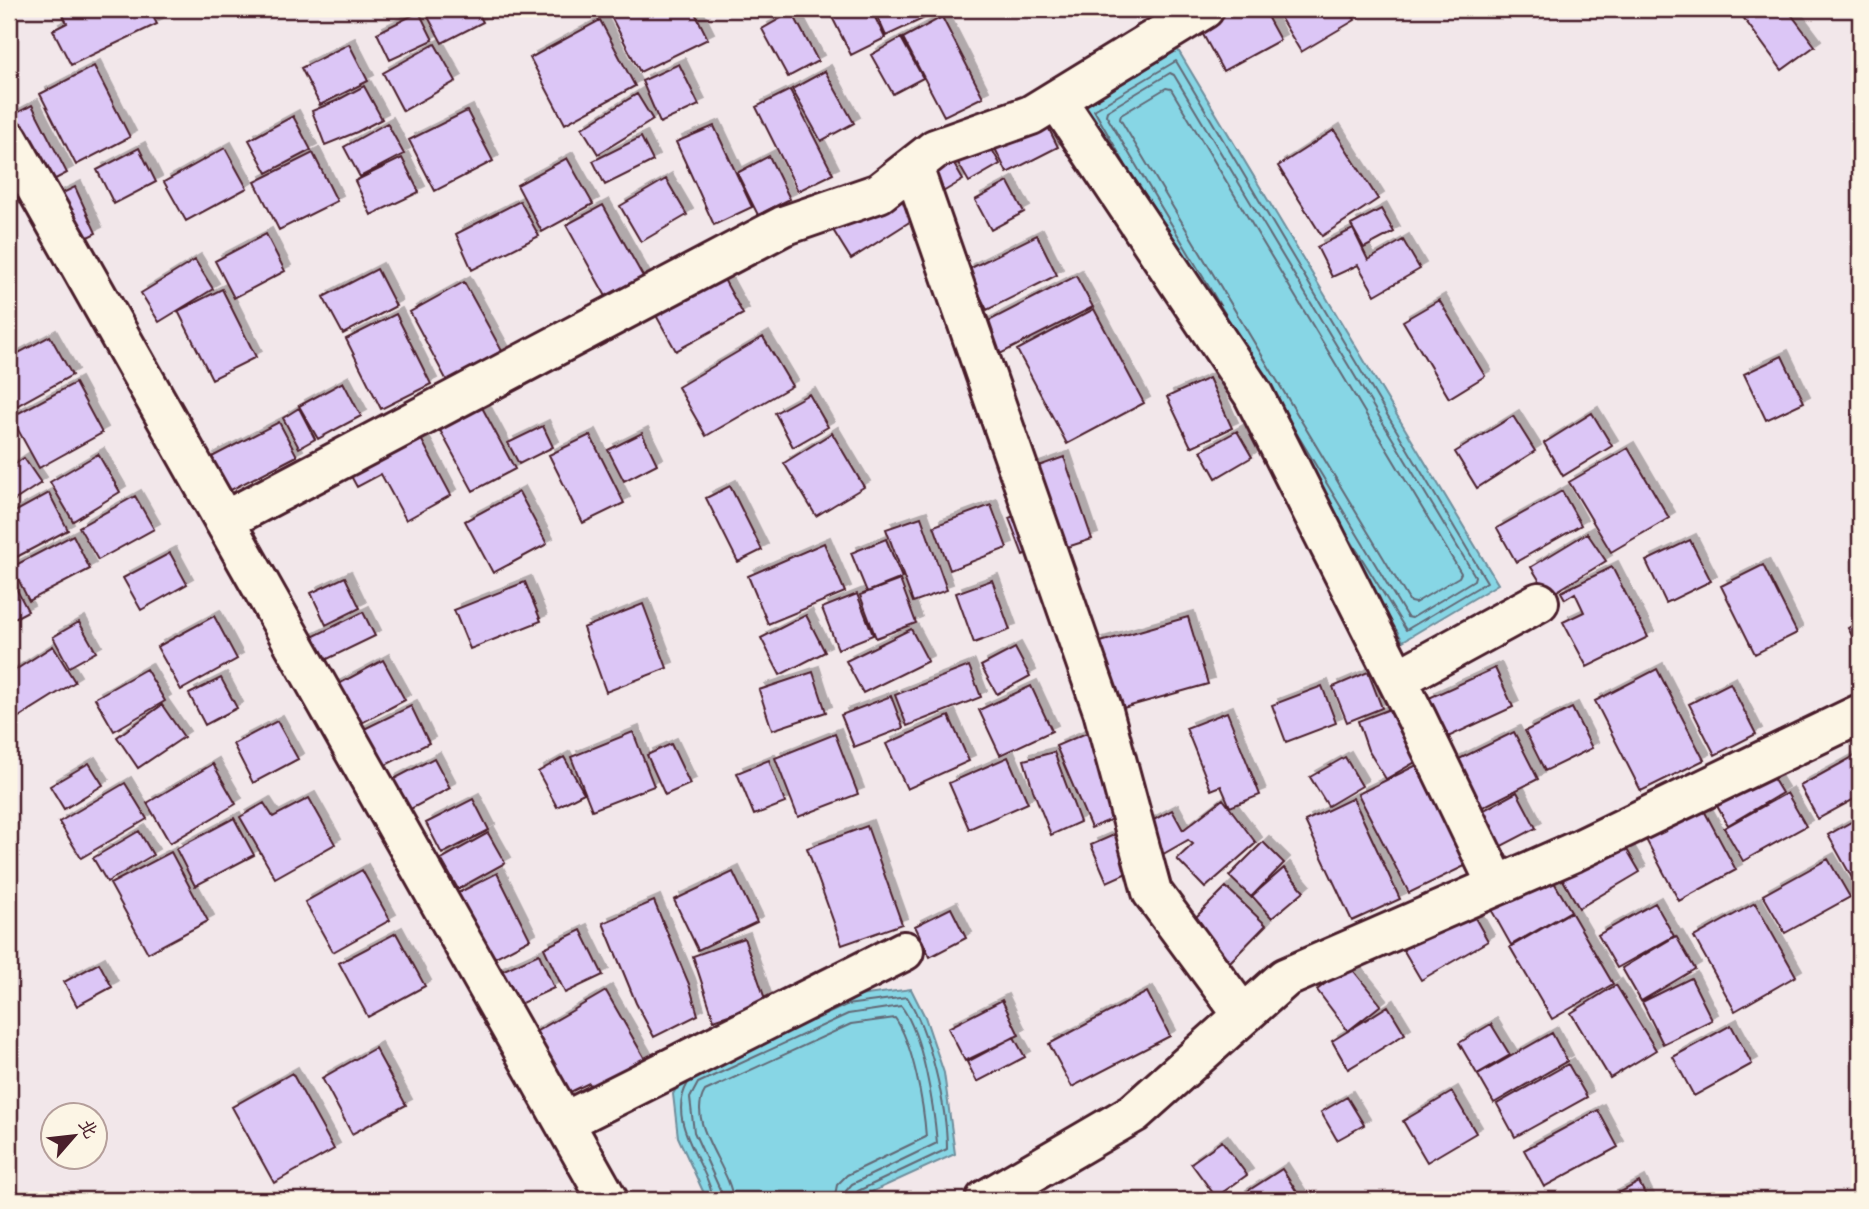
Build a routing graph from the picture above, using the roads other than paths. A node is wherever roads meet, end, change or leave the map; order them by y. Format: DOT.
graph roads {
  1 [pos="1204,9"];
  2 [pos="1056,100"];
  3 [pos="9,140"];
  4 [pos="913,167"];
  5 [pos="224,521"];
  6 [pos="1539,602"];
  7 [pos="1398,679"];
  8 [pos="1860,714"];
  9 [pos="1497,885"];
  10 [pos="904,951"];
  11 [pos="1243,1016"];
  12 [pos="564,1122"];
  13 [pos="608,1200"];
  14 [pos="985,1200"];
  1 -- 2 [label="street"];
  2 -- 4 [label="street"];
  2 -- 7 [label="street"];
  3 -- 5 [label="street"];
  4 -- 5 [label="street"];
  4 -- 11 [label="street"];
  5 -- 12 [label="street"];
  6 -- 7 [label="street"];
  7 -- 9 [label="street"];
  8 -- 9 [label="street"];
  9 -- 11 [label="street"];
  10 -- 12 [label="street"];
  11 -- 14 [label="street"];
  12 -- 13 [label="street"];
}
